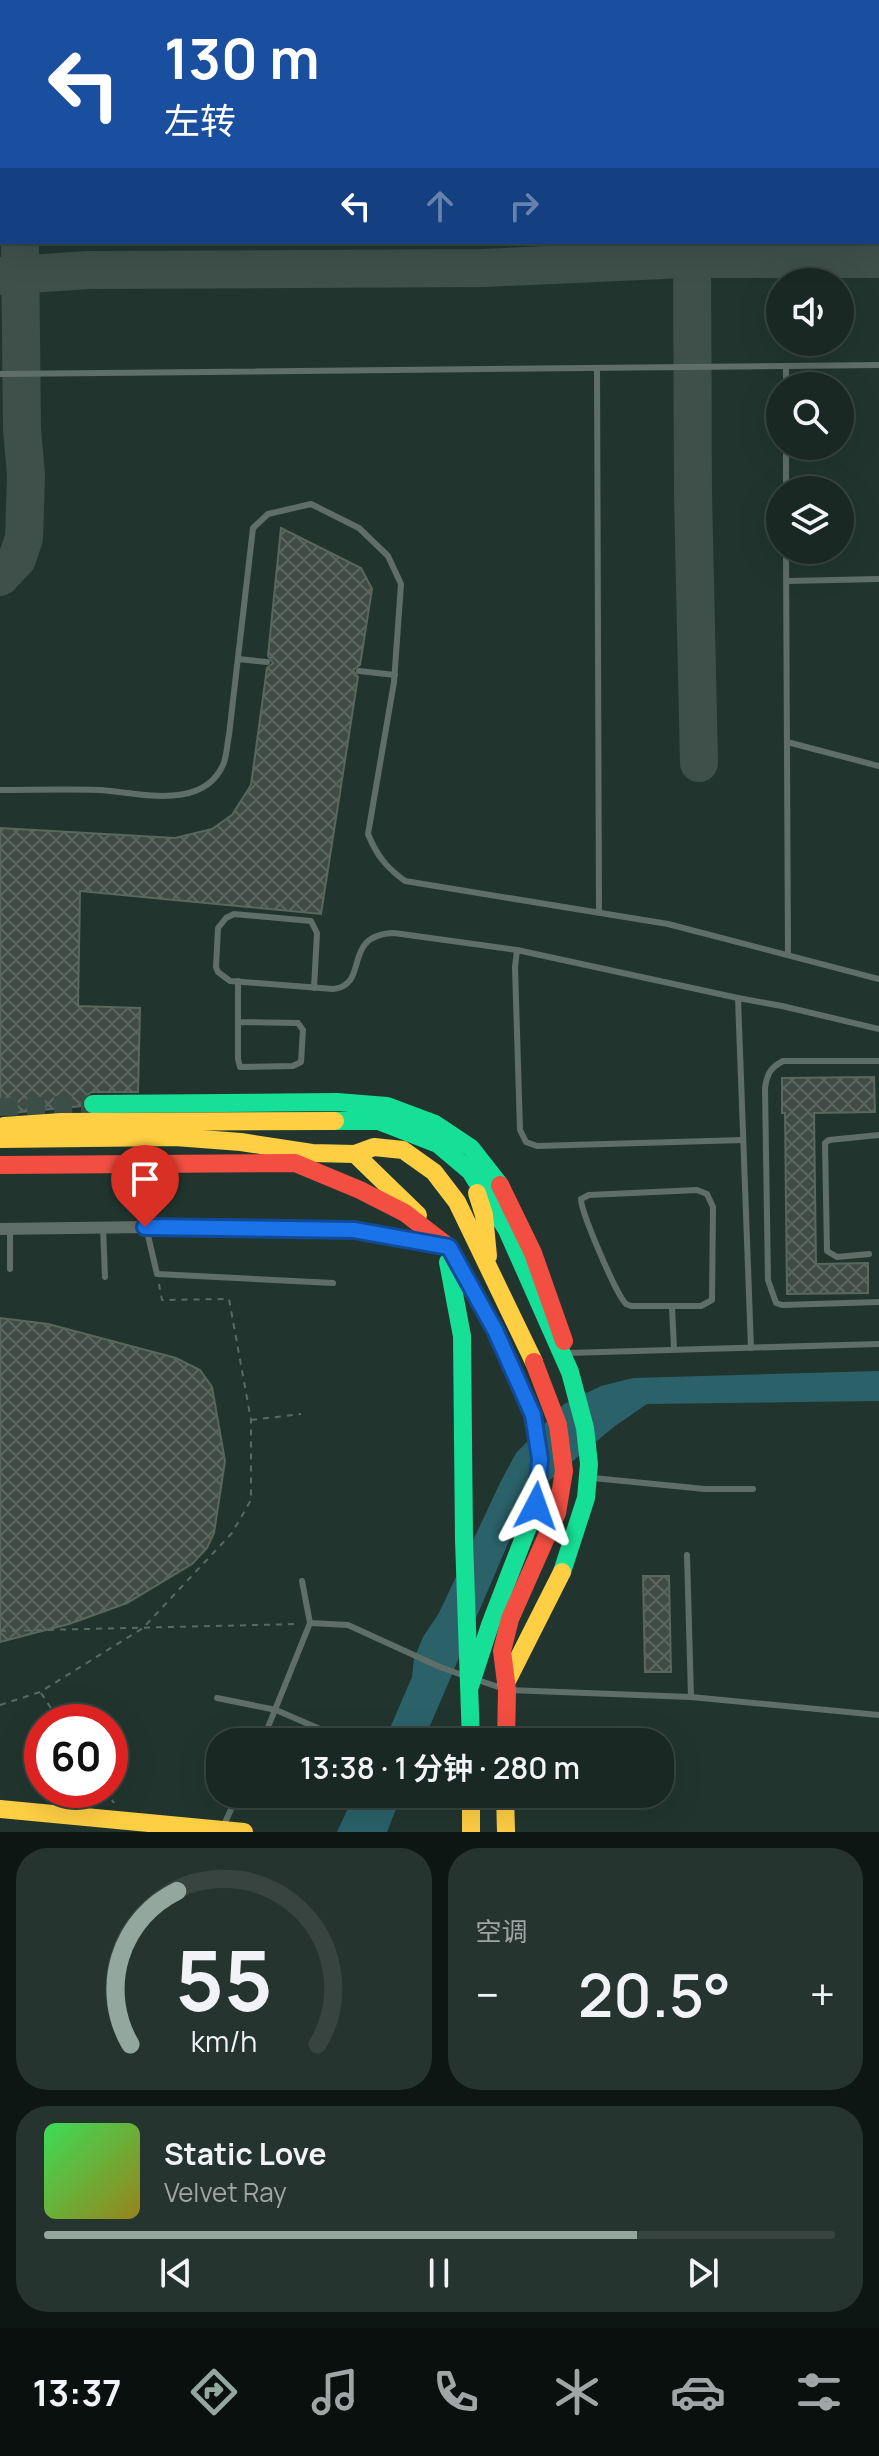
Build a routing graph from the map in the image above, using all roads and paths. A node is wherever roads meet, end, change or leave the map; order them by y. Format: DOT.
graph roads {
  1 [pos="879,365"];
  2 [pos="786,366"];
  3 [pos="597,368"];
  4 [pos="786,372"];
  5 [pos="0,374"];
  6 [pos="786,564"];
  7 [pos="879,579"];
  8 [pos="787,581"];
  9 [pos="238,659"];
  10 [pos="267,662"];
  11 [pos="359,671"];
  12 [pos="395,675"];
  13 [pos="787,742"];
  14 [pos="879,766"];
  15 [pos="0,790"];
  16 [pos="599,912"];
  17 [pos="517,950"];
  18 [pos="788,955"];
  19 [pos="879,979"];
  20 [pos="238,981"];
  21 [pos="314,988"];
  22 [pos="738,998"];
  23 [pos="238,1022"];
  24 [pos="879,1029"];
  25 [pos="879,1061"];
  26 [pos="93,1104"];
  27 [pos="0,1126"];
  28 [pos="879,1135"];
  29 [pos="0,1139"];
  30 [pos="743,1140"];
  31 [pos="355,1154"];
  32 [pos="304,1158"];
  33 [pos="0,1165"];
  34 [pos="471,1172"];
  35 [pos="0,1178"];
  36 [pos="103,1227"];
  37 [pos="145,1227"];
  38 [pos="5,1229"];
  39 [pos="449,1247"];
  40 [pos="869,1254"];
  41 [pos="10,1269"];
  42 [pos="157,1274"];
  43 [pos="105,1277"];
  44 [pos="333,1283"];
  45 [pos="477,1299"];
  46 [pos="879,1302"];
  47 [pos="672,1307"];
  48 [pos="879,1344"];
  49 [pos="751,1348"];
  50 [pos="674,1349"];
  51 [pos="567,1353"];
  52 [pos="574,1382"];
  53 [pos="301,1414"];
  54 [pos="251,1420"];
  55 [pos="589,1478"];
  56 [pos="753,1489"];
  57 [pos="687,1555"];
  58 [pos="302,1581"];
  59 [pos="310,1623"];
  60 [pos="143,1628"];
  61 [pos="0,1631"];
  62 [pos="470,1686"];
  63 [pos="506,1687"];
  64 [pos="40,1692"];
  65 [pos="691,1697"];
  66 [pos="217,1698"];
  67 [pos="48,1704"];
  68 [pos="0,1705"];
  69 [pos="276,1710"];
  70 [pos="879,1715"];
  71 [pos="268,1728"];
  72 [pos="318,1728"];
  73 [pos="471,1728"];
  74 [pos="506,1728"];
  75 [pos="232,1808"];
  76 [pos="471,1808"];
  77 [pos="505,1808"];
  78 [pos="0,1809"];
  79 [pos="222,1830"];
  80 [pos="244,1832"];
  81 [pos="471,1832"];
  82 [pos="506,1832"];
  1 -- 2 [label="lane"];
  2 -- 3 [label="lane"];
  2 -- 4 [label="lane"];
  3 -- 5 [label="lane"];
  3 -- 16 [label="lane"];
  6 -- 8 [label="lane"];
  7 -- 8 [label="lane"];
  8 -- 13 [label="lane"];
  9 -- 10 [label="lane"];
  9 -- 12 [label="lane"];
  9 -- 15 [label="lane"];
  11 -- 12 [label="lane"];
  12 -- 16 [label="lane"];
  13 -- 14 [label="lane"];
  13 -- 18 [label="lane"];
  16 -- 18 [label="lane"];
  17 -- 21 [label="lane"];
  17 -- 22 [label="lane"];
  17 -- 30 [label="lane"];
  18 -- 19 [label="lane"];
  20 -- 21 [label="lane"];
  20 -- 21 [label="lane"];
  20 -- 23 [label="lane"];
  22 -- 24 [label="lane"];
  22 -- 30 [label="lane"];
  23 -- 23 [label="lane"];
  25 -- 46 [label="lane"];
  26 -- 51 [label="main road"];
  27 -- 34 [label="main road"];
  28 -- 40 [label="lane"];
  29 -- 32 [label="main road"];
  30 -- 49 [label="lane"];
  31 -- 32 [label="main road"];
  31 -- 62 [label="main road"];
  31 -- 63 [label="main road"];
  32 -- 33 [label="main road"];
  32 -- 34 [label="main road"];
  32 -- 35 [label="main road"];
  32 -- 39 [label="main road"];
  34 -- 45 [label="main road"];
  34 -- 52 [label="main road"];
  36 -- 37 [label="street"];
  36 -- 38 [label="street"];
  36 -- 43 [label="lane"];
  37 -- 39 [label="street"];
  37 -- 42 [label="lane"];
  38 -- 41 [label="lane"];
  39 -- 45 [label="main road"];
  42 -- 44 [label="lane"];
  42 -- 54 [label="path"];
  45 -- 62 [label="main road"];
  47 -- 47 [label="lane"];
  47 -- 50 [label="lane"];
  48 -- 49 [label="lane"];
  49 -- 50 [label="lane"];
  50 -- 51 [label="lane"];
  51 -- 52 [label="main road"];
  52 -- 55 [label="main road"];
  53 -- 54 [label="path"];
  54 -- 60 [label="path"];
  55 -- 56 [label="lane"];
  55 -- 63 [label="main road"];
  57 -- 65 [label="lane"];
  58 -- 59 [label="lane"];
  59 -- 60 [label="path"];
  59 -- 63 [label="lane"];
  59 -- 69 [label="lane"];
  60 -- 61 [label="path"];
  60 -- 64 [label="path"];
  62 -- 73 [label="main road"];
  63 -- 65 [label="lane"];
  63 -- 74 [label="main road"];
  64 -- 67 [label="path"];
  64 -- 68 [label="path"];
  65 -- 70 [label="lane"];
  66 -- 69 [label="lane"];
  69 -- 71 [label="lane"];
  69 -- 72 [label="lane"];
  75 -- 79 [label="lane"];
  76 -- 81 [label="main road"];
  77 -- 82 [label="main road"];
  78 -- 79 [label="main road"];
  79 -- 80 [label="main road"];
}
